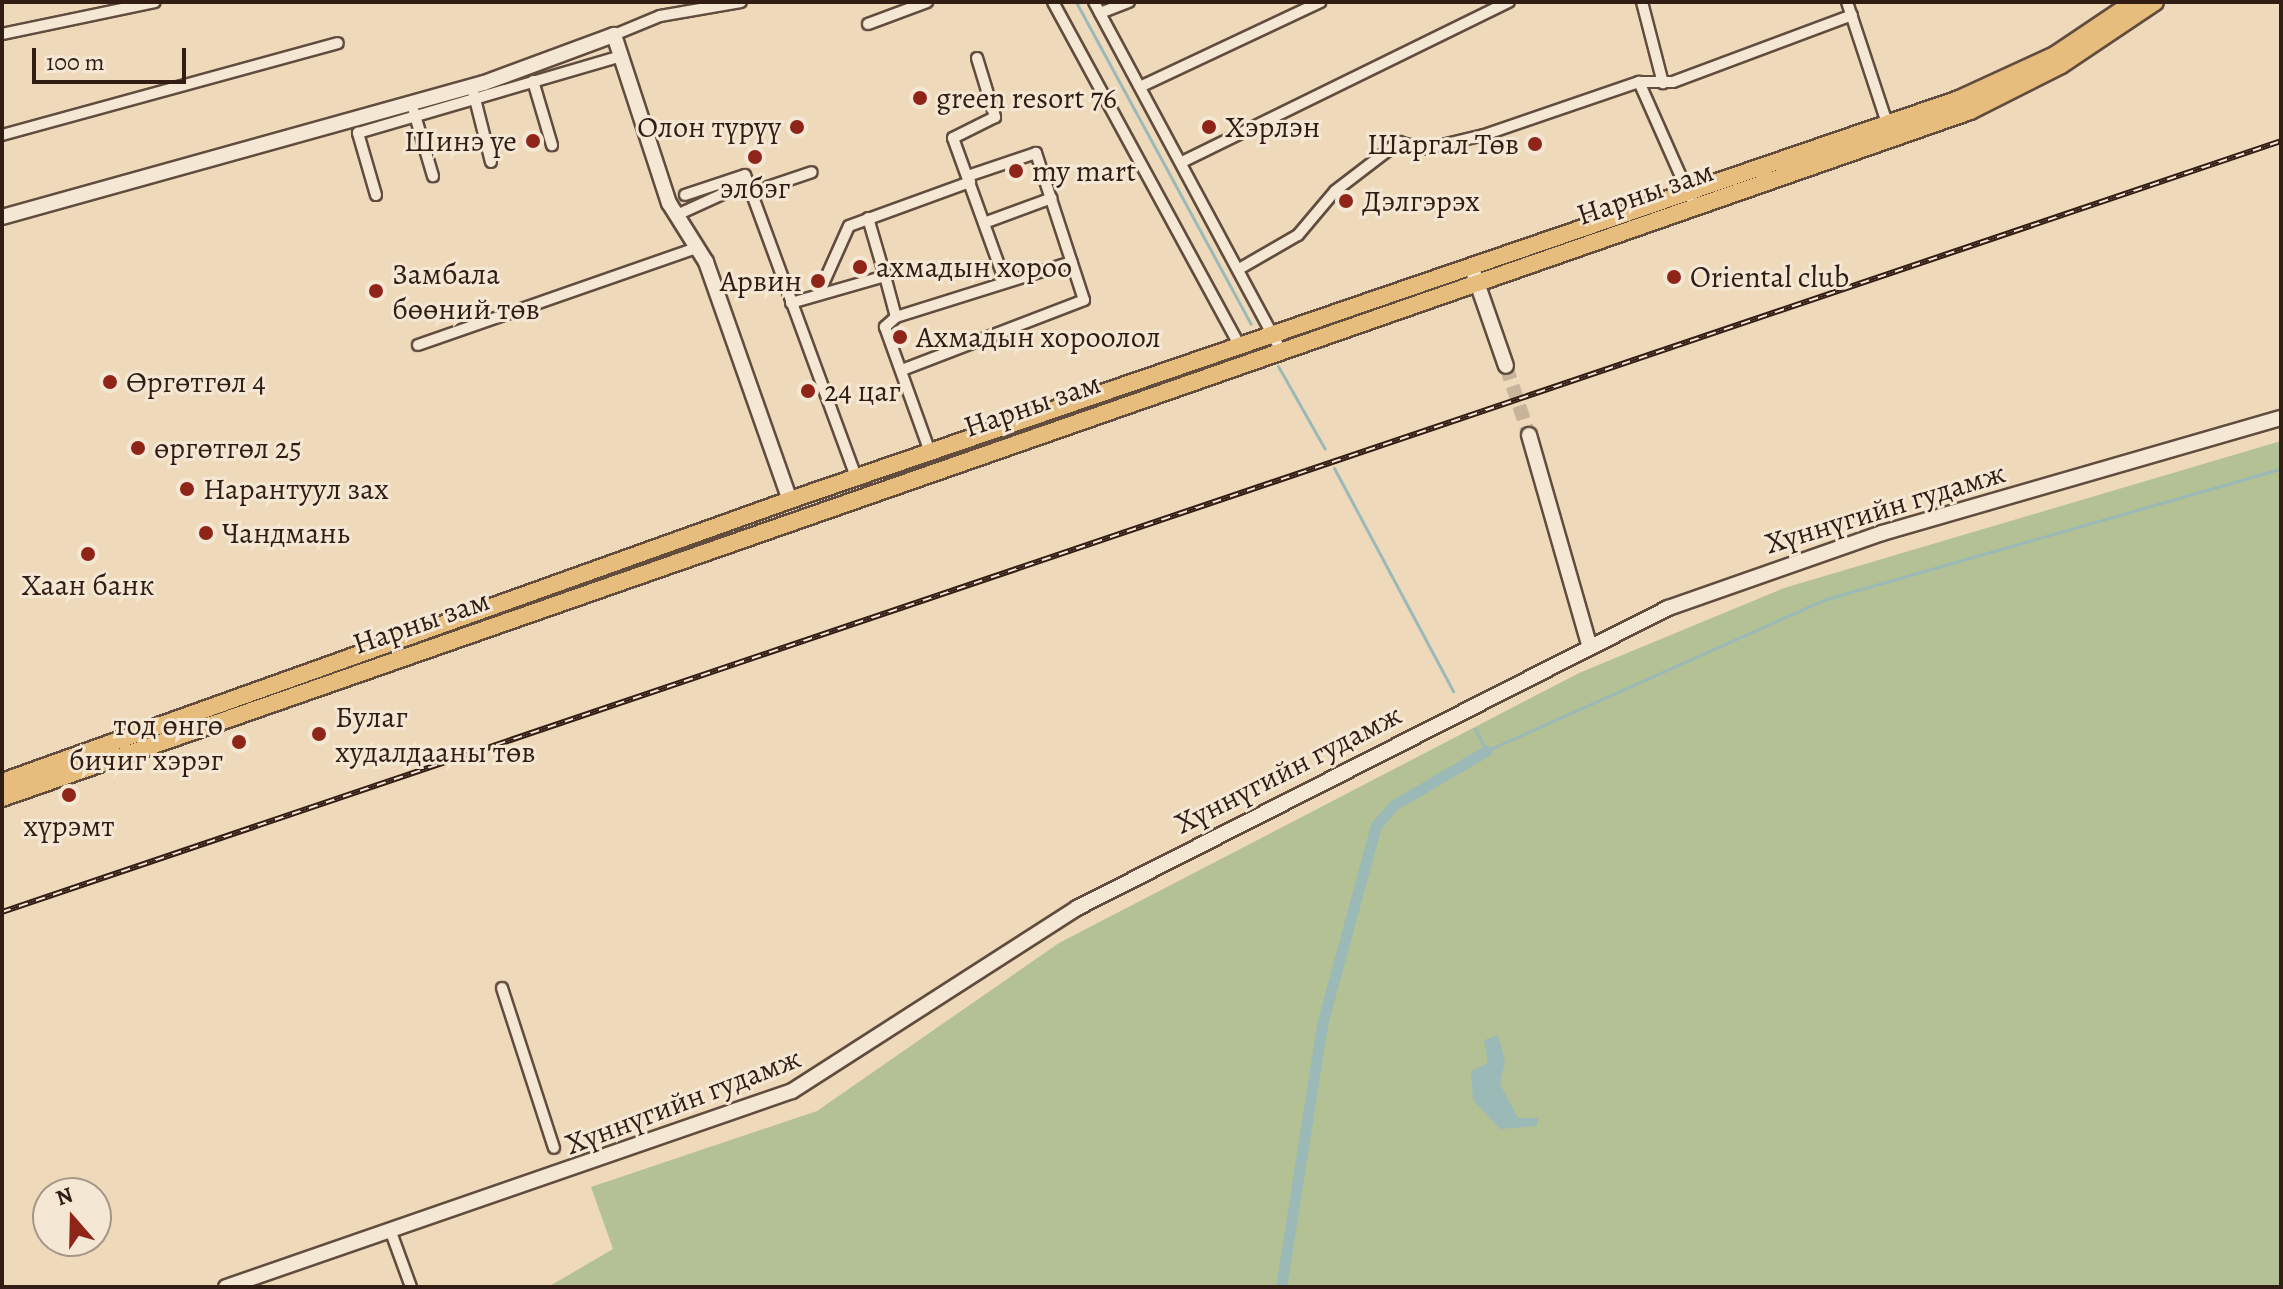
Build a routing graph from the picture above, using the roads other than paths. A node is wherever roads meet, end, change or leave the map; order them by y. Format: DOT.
graph roads {
  1 [pos="155,2"];
  2 [pos="741,2"];
  3 [pos="927,2"];
  4 [pos="1053,2"];
  5 [pos="1094,2"];
  6 [pos="1129,2"];
  7 [pos="1320,2"];
  8 [pos="1509,2"];
  9 [pos="1642,2"];
  10 [pos="1847,2"];
  11 [pos="2155,2"];
  12 [pos="2127,4"];
  13 [pos="1100,13"];
  14 [pos="1852,15"];
  15 [pos="868,24"];
  16 [pos="2,34"];
  17 [pos="614,35"];
  18 [pos="338,43"];
  19 [pos="621,56"];
  20 [pos="977,58"];
  21 [pos="533,81"];
  22 [pos="1639,82"];
  23 [pos="1663,83"];
  24 [pos="1144,85"];
  25 [pos="474,95"];
  26 [pos="414,112"];
  27 [pos="1887,123"];
  28 [pos="2,135"];
  29 [pos="552,145"];
  30 [pos="491,162"];
  31 [pos="1182,162"];
  32 [pos="812,172"];
  33 [pos="433,176"];
  34 [pos="969,179"];
  35 [pos="750,193"];
  36 [pos="376,195"];
  37 [pos="685,195"];
  38 [pos="1052,198"];
  39 [pos="1690,199"];
  40 [pos="679,214"];
  41 [pos="2,217"];
  42 [pos="868,218"];
  43 [pos="984,223"];
  44 [pos="697,248"];
  45 [pos="1072,262"];
  46 [pos="1239,269"];
  47 [pos="1473,273"];
  48 [pos="885,276"];
  49 [pos="1005,282"];
  50 [pos="819,293"];
  51 [pos="791,303"];
  52 [pos="896,317"];
  53 [pos="1276,341"];
  54 [pos="418,345"];
  55 [pos="1239,345"];
  56 [pos="1506,366"];
  57 [pos="902,370"];
  58 [pos="2281,418"];
  59 [pos="1529,435"];
  60 [pos="930,452"];
  61 [pos="856,477"];
  62 [pos="790,500"];
  63 [pos="1589,644"];
  64 [pos="2,782"];
  65 [pos="2,798"];
  66 [pos="502,988"];
  67 [pos="554,1148"];
  68 [pos="392,1235"];
  69 [pos="356,1247"];
  70 [pos="226,1287"];
  71 [pos="257,1287"];
  72 [pos="411,1287"];
  1 -- 16 [label="street"];
  2 -- 17 [label="street"];
  3 -- 15 [label="street"];
  4 -- 55 [label="street"];
  5 -- 13 [label="street"];
  6 -- 13 [label="street"];
  7 -- 24 [label="street"];
  8 -- 31 [label="street"];
  9 -- 23 [label="street"];
  10 -- 14 [label="street"];
  11 -- 39 [label="main road, Нарны зам"];
  12 -- 27 [label="main road, Нарны зам"];
  13 -- 24 [label="street"];
  14 -- 23 [label="street"];
  14 -- 27 [label="street"];
  17 -- 19 [label="main road"];
  17 -- 41 [label="main road"];
  18 -- 28 [label="street"];
  19 -- 21 [label="street"];
  19 -- 40 [label="main road"];
  20 -- 34 [label="street"];
  21 -- 25 [label="street"];
  21 -- 29 [label="street"];
  22 -- 23 [label="street"];
  22 -- 39 [label="street"];
  22 -- 46 [label="street"];
  24 -- 31 [label="street"];
  25 -- 26 [label="street"];
  25 -- 30 [label="street"];
  26 -- 33 [label="street"];
  26 -- 36 [label="street"];
  27 -- 39 [label="main road, Нарны зам"];
  31 -- 46 [label="street"];
  32 -- 35 [label="street"];
  34 -- 38 [label="street"];
  34 -- 42 [label="street"];
  34 -- 43 [label="street"];
  35 -- 37 [label="street"];
  35 -- 40 [label="street"];
  35 -- 51 [label="street"];
  38 -- 43 [label="street"];
  38 -- 45 [label="street"];
  39 -- 47 [label="main road, Нарны зам"];
  40 -- 44 [label="main road"];
  42 -- 48 [label="street"];
  42 -- 50 [label="street"];
  43 -- 49 [label="street"];
  44 -- 54 [label="street"];
  44 -- 62 [label="main road"];
  45 -- 49 [label="street"];
  45 -- 57 [label="street"];
  46 -- 53 [label="street"];
  47 -- 53 [label="main road, Нарны зам"];
  47 -- 56 [label="main road"];
  48 -- 50 [label="street"];
  48 -- 52 [label="street"];
  49 -- 52 [label="street"];
  50 -- 51 [label="street"];
  51 -- 61 [label="street"];
  52 -- 57 [label="street"];
  53 -- 55 [label="main road, Нарны зам"];
  53 -- 65 [label="main road, Нарны зам"];
  55 -- 60 [label="main road, Нарны зам"];
  57 -- 60 [label="street"];
  58 -- 63 [label="main road, Хүннүгийн гудамж"];
  59 -- 63 [label="main road"];
  60 -- 61 [label="main road, Нарны зам"];
  61 -- 62 [label="main road, Нарны зам"];
  62 -- 64 [label="main road, Нарны зам"];
  63 -- 68 [label="main road, Хүннүгийн гудамж"];
  66 -- 67 [label="street"];
  68 -- 69 [label="main road, Хүннүгийн гудамж"];
  68 -- 72 [label="street"];
  69 -- 70 [label="main road, Хүннүгийн гудамж"];
  69 -- 71 [label="main road, Хүннүгийн гудамж"];
}
